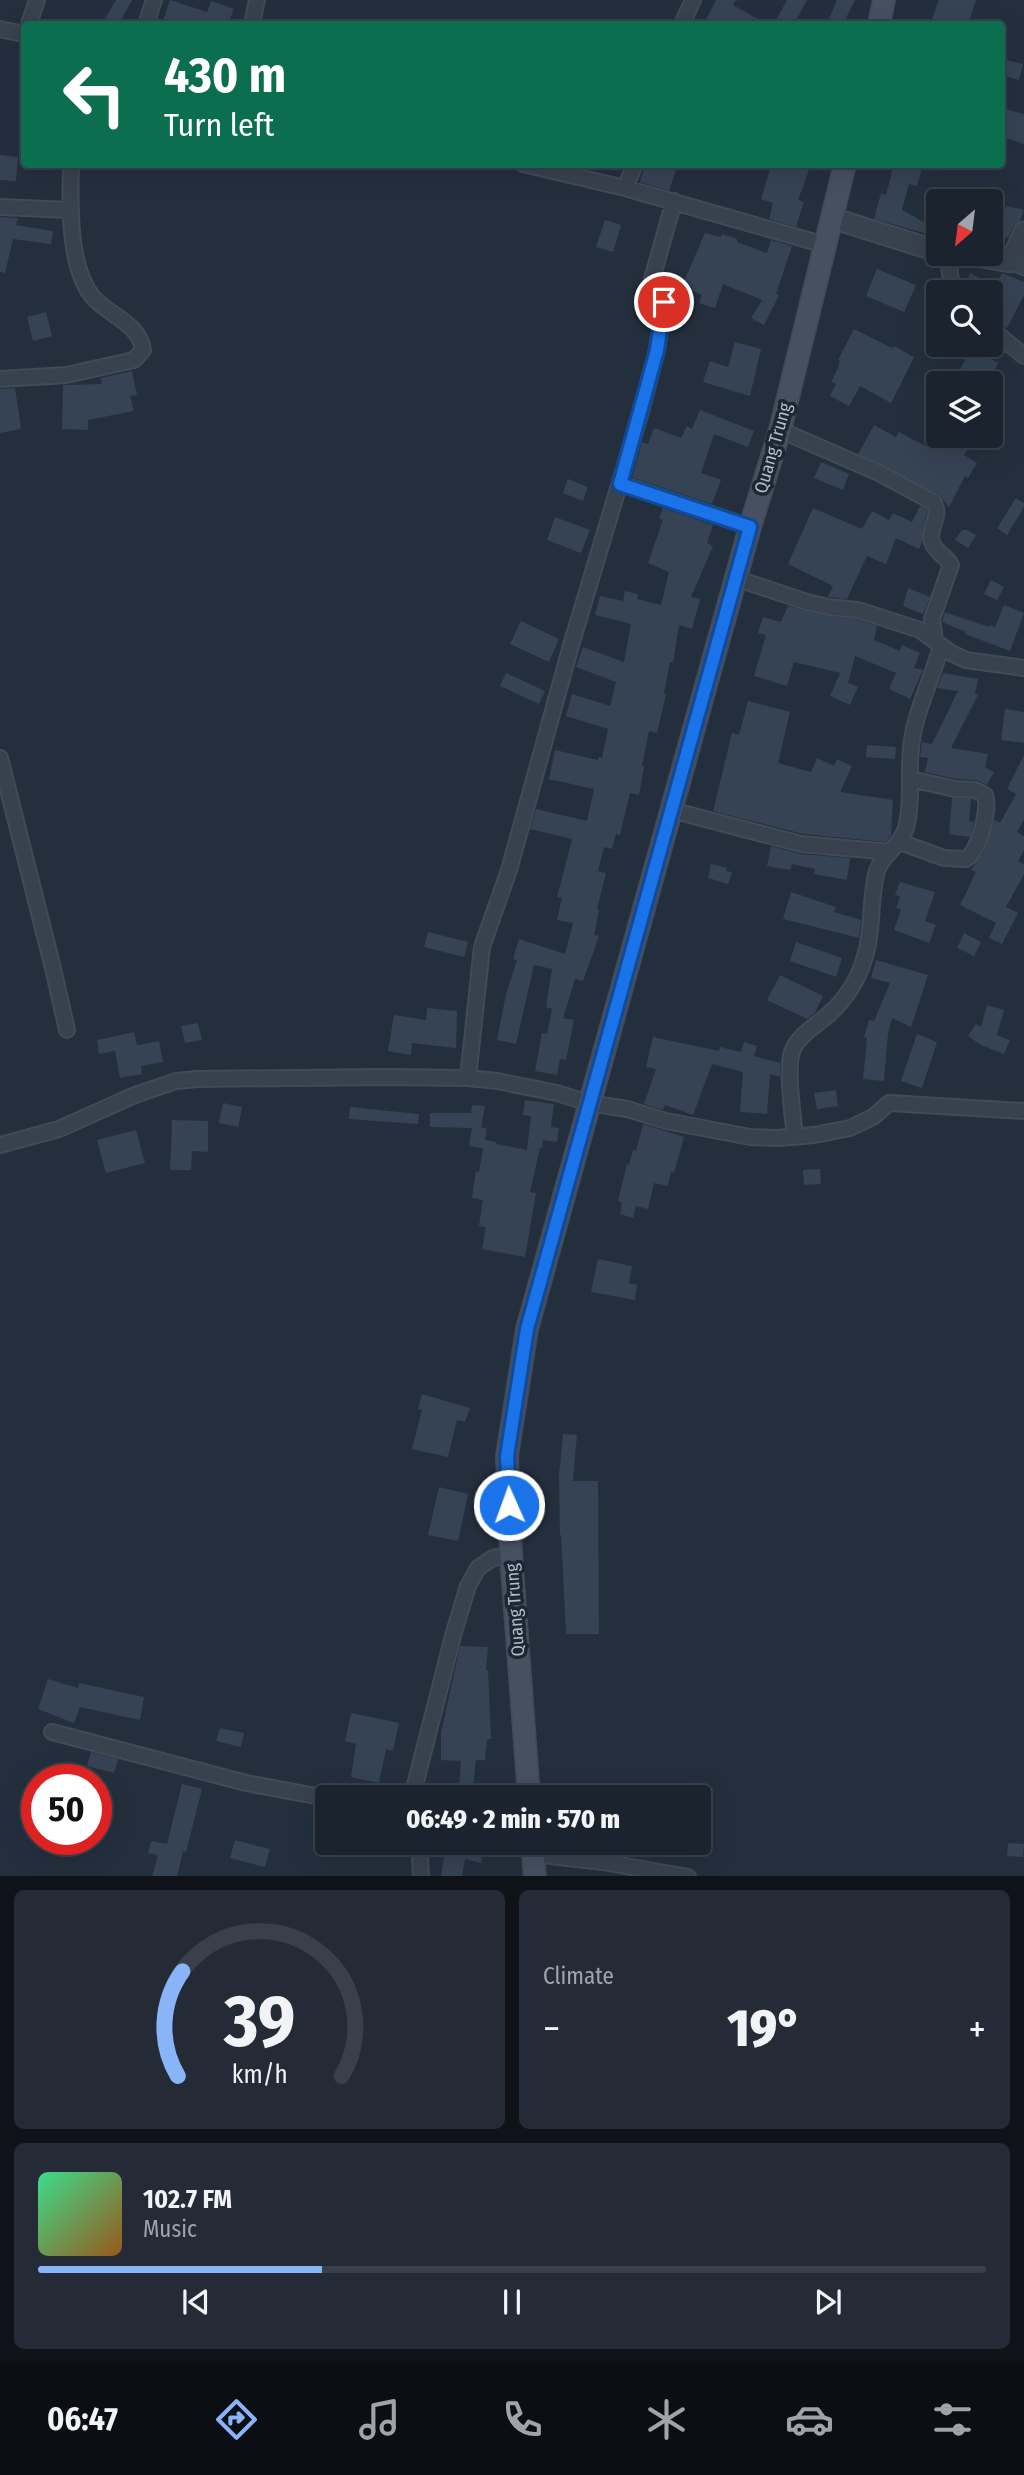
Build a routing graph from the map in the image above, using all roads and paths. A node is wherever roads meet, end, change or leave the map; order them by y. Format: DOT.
graph roads {
  1 [pos="37,0"];
  2 [pos="154,0"];
  3 [pos="257,0"];
  4 [pos="693,0"];
  5 [pos="884,0"];
  6 [pos="30,21"];
  7 [pos="147,21"];
  8 [pos="253,21"];
  9 [pos="683,21"];
  10 [pos="879,21"];
  11 [pos="0,29"];
  12 [pos="21,33"];
  13 [pos="71,168"];
  14 [pos="540,168"];
  15 [pos="633,168"];
  16 [pos="844,168"];
  17 [pos="625,188"];
  18 [pos="674,201"];
  19 [pos="0,207"];
  20 [pos="71,210"];
  21 [pos="832,218"];
  22 [pos="1024,232"];
  23 [pos="825,245"];
  24 [pos="926,247"];
  25 [pos="1017,265"];
  26 [pos="1003,339"];
  27 [pos="1024,356"];
  28 [pos="0,379"];
  29 [pos="780,430"];
  30 [pos="620,484"];
  31 [pos="750,527"];
  32 [pos="736,578"];
  33 [pos="938,644"];
  34 [pos="1024,668"];
  35 [pos="0,758"];
  36 [pos="911,779"];
  37 [pos="671,810"];
  38 [pos="895,847"];
  39 [pos="67,1030"];
  40 [pos="468,1078"];
  41 [pos="589,1103"];
  42 [pos="1024,1111"];
  43 [pos="795,1137"];
  44 [pos="0,1145"];
  45 [pos="511,1555"];
  46 [pos="52,1732"];
  47 [pos="415,1785"];
  48 [pos="528,1785"];
  49 [pos="315,1796"];
  50 [pos="420,1855"];
  51 [pos="533,1855"];
  52 [pos="568,1855"];
  53 [pos="421,1876"];
  54 [pos="535,1876"];
  55 [pos="682,1876"];
  1 -- 6 [label="street"];
  2 -- 7 [label="street"];
  3 -- 8 [label="street"];
  4 -- 9 [label="street"];
  5 -- 10 [label="main road"];
  11 -- 12 [label="street"];
  13 -- 20 [label="street"];
  14 -- 17 [label="street"];
  15 -- 17 [label="street"];
  16 -- 21 [label="main road, Quang Trung"];
  17 -- 18 [label="street"];
  18 -- 23 [label="street"];
  18 -- 30 [label="street"];
  19 -- 20 [label="street"];
  20 -- 28 [label="street"];
  21 -- 23 [label="main road, Quang Trung"];
  21 -- 24 [label="street"];
  22 -- 25 [label="street"];
  23 -- 29 [label="main road, Quang Trung"];
  26 -- 27 [label="street"];
  29 -- 31 [label="main road, Quang Trung"];
  29 -- 33 [label="street"];
  30 -- 31 [label="street"];
  30 -- 40 [label="street"];
  31 -- 32 [label="main road, Quang Trung"];
  32 -- 33 [label="street"];
  32 -- 37 [label="main road, Quang Trung"];
  33 -- 34 [label="street"];
  33 -- 36 [label="street"];
  35 -- 39 [label="street"];
  36 -- 38 [label="street"];
  36 -- 38 [label="street"];
  37 -- 38 [label="street"];
  37 -- 41 [label="main road, Quang Trung"];
  38 -- 43 [label="street"];
  40 -- 41 [label="street"];
  40 -- 44 [label="street"];
  41 -- 43 [label="street"];
  41 -- 45 [label="main road, Quang Trung"];
  42 -- 43 [label="street"];
  45 -- 47 [label="street"];
  45 -- 48 [label="main road, Quang Trung"];
  46 -- 49 [label="street"];
  50 -- 53 [label="street"];
  51 -- 54 [label="main road"];
  52 -- 55 [label="street"];
}
